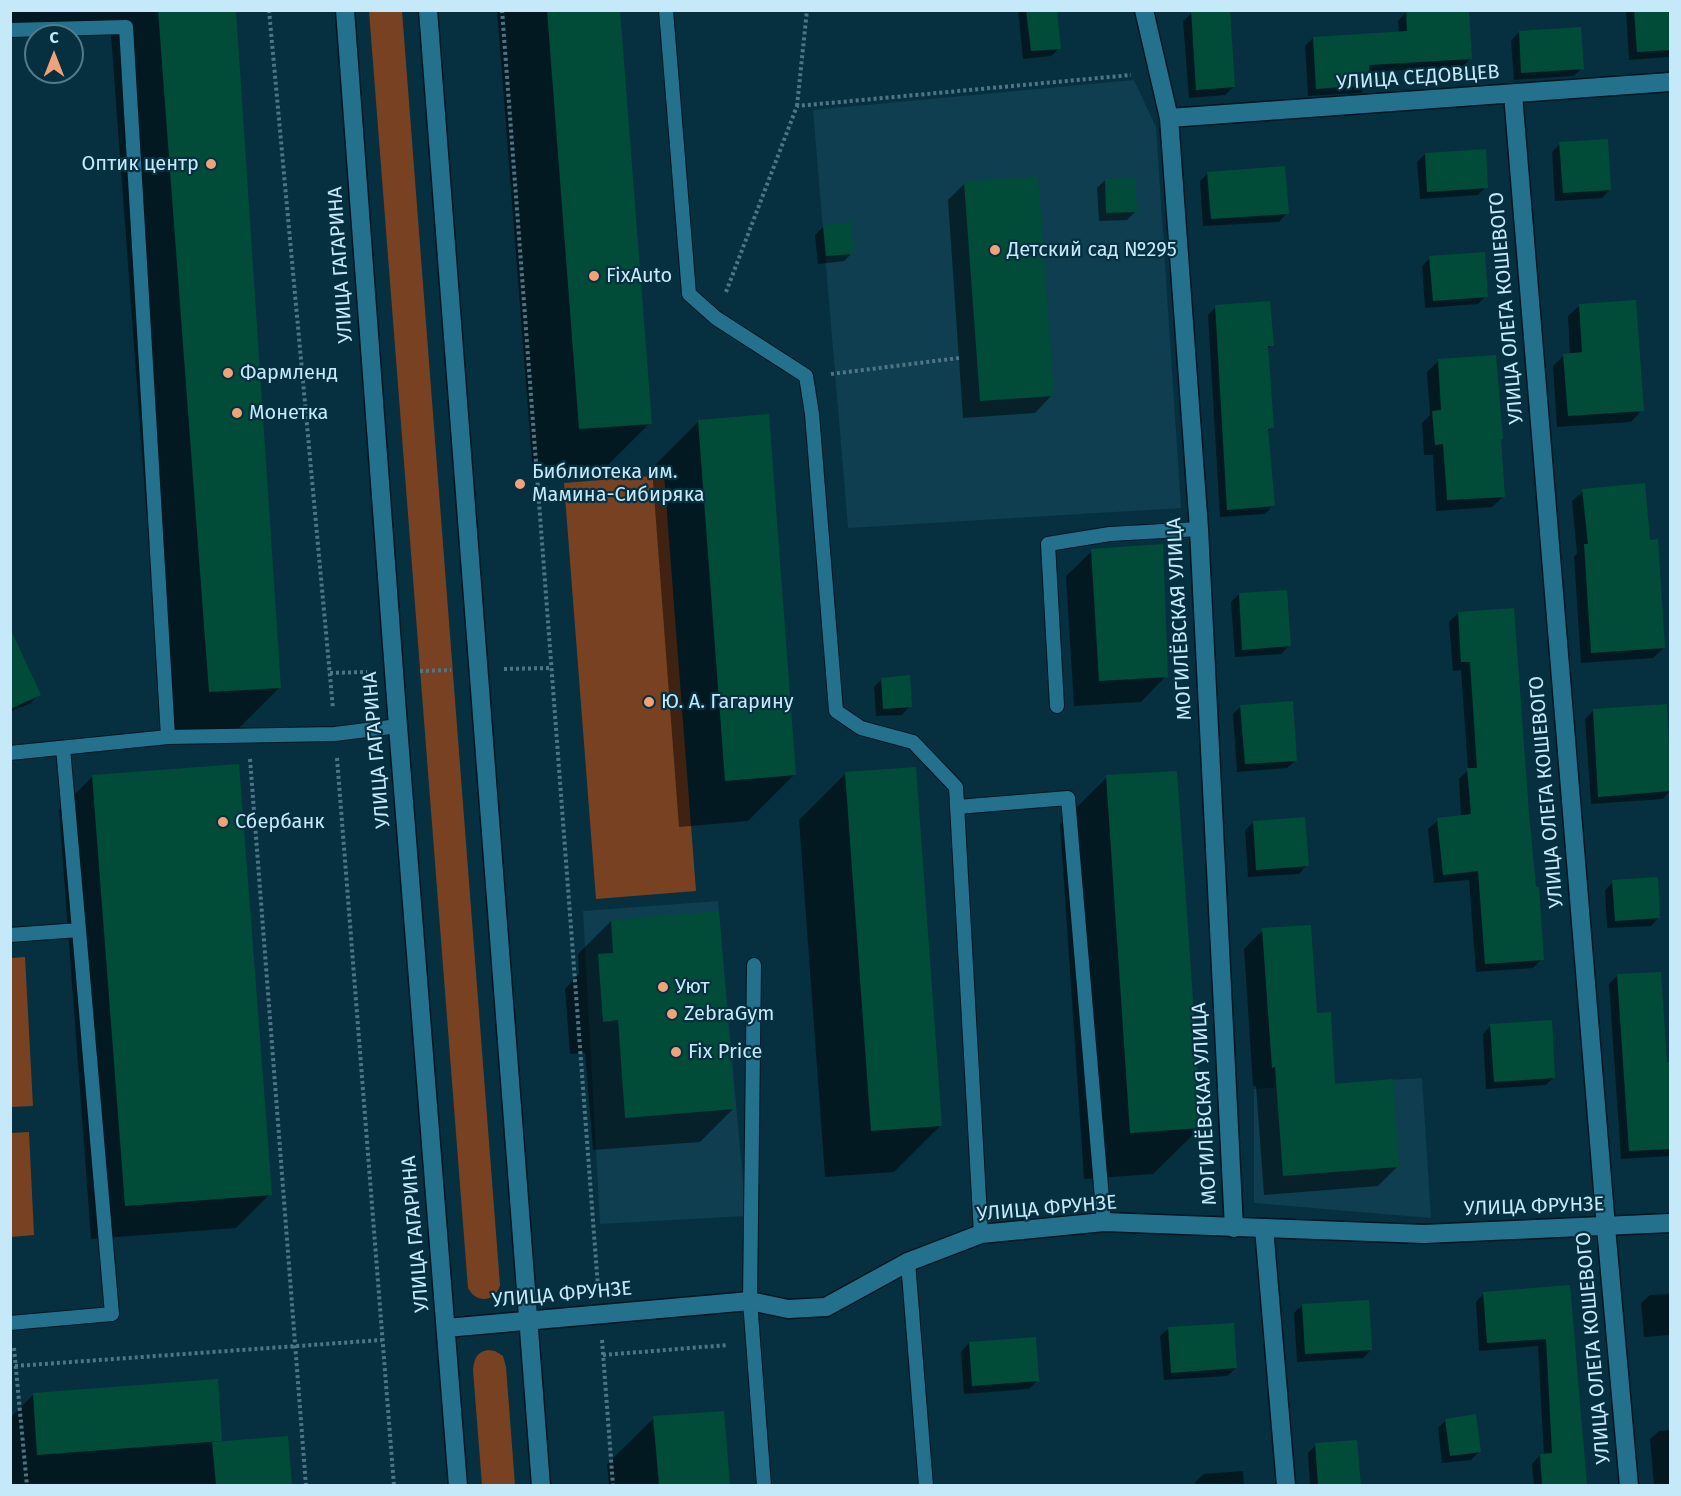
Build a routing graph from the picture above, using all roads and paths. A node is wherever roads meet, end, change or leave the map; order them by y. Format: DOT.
graph roads {
  1 [pos="345,10"];
  2 [pos="428,10"];
  3 [pos="502,10"];
  4 [pos="666,10"];
  5 [pos="807,10"];
  6 [pos="1144,10"];
  7 [pos="10,30"];
  8 [pos="1159,73"];
  9 [pos="1671,82"];
  10 [pos="1512,94"];
  11 [pos="797,106"];
  12 [pos="1168,118"];
  13 [pos="716,318"];
  14 [pos="959,358"];
  15 [pos="806,376"];
  16 [pos="1199,529"];
  17 [pos="551,668"];
  18 [pos="480,669"];
  19 [pos="394,671"];
  20 [pos="330,673"];
  21 [pos="1056,706"];
  22 [pos="398,726"];
  23 [pos="248,736"];
  24 [pos="168,737"];
  25 [pos="63,748"];
  26 [pos="10,753"];
  27 [pos="957,807"];
  28 [pos="79,930"];
  29 [pos="10,935"];
  30 [pos="754,965"];
  31 [pos="1104,1222"];
  32 [pos="1671,1223"];
  33 [pos="1606,1227"];
  34 [pos="1234,1228"];
  35 [pos="1264,1228"];
  36 [pos="981,1234"];
  37 [pos="908,1262"];
  38 [pos="750,1301"];
  39 [pos="600,1314"];
  40 [pos="529,1321"];
  41 [pos="11,1323"];
  42 [pos="446,1328"];
  43 [pos="382,1340"];
  44 [pos="753,1343"];
  45 [pos="295,1346"];
  46 [pos="603,1355"];
  47 [pos="15,1366"];
  48 [pos="27,1485"];
  49 [pos="306,1485"];
  50 [pos="458,1485"];
  51 [pos="541,1485"];
  52 [pos="613,1485"];
  53 [pos="764,1485"];
  54 [pos="926,1485"];
  55 [pos="1286,1485"];
  56 [pos="1629,1485"];
  1 -- 19 [label="street, УЛИЦА ГАГАРИНА"];
  2 -- 18 [label="street"];
  3 -- 17 [label="path"];
  4 -- 13 [label="lane"];
  5 -- 11 [label="path"];
  6 -- 8 [label="street, МОГИЛЁВСКАЯ УЛИЦА"];
  7 -- 24 [label="lane"];
  8 -- 11 [label="path"];
  8 -- 12 [label="street, МОГИЛЁВСКАЯ УЛИЦА"];
  9 -- 10 [label="street, УЛИЦА СЕДОВЦЕВ"];
  10 -- 12 [label="street, УЛИЦА СЕДОВЦЕВ"];
  10 -- 33 [label="street, УЛИЦА ОЛЕГА КОШЕВОГО"];
  11 -- 13 [label="path"];
  12 -- 16 [label="street, МОГИЛЁВСКАЯ УЛИЦА"];
  13 -- 15 [label="lane"];
  14 -- 15 [label="path"];
  15 -- 27 [label="lane"];
  16 -- 21 [label="lane"];
  16 -- 34 [label="street, МОГИЛЁВСКАЯ УЛИЦА"];
  17 -- 18 [label="path"];
  17 -- 39 [label="path"];
  18 -- 19 [label="path"];
  18 -- 40 [label="street"];
  19 -- 20 [label="path"];
  19 -- 22 [label="street, УЛИЦА ГАГАРИНА"];
  22 -- 23 [label="lane"];
  22 -- 42 [label="street, УЛИЦА ГАГАРИНА"];
  23 -- 24 [label="lane"];
  23 -- 45 [label="path"];
  24 -- 25 [label="lane"];
  25 -- 26 [label="lane"];
  25 -- 28 [label="lane"];
  27 -- 31 [label="lane"];
  27 -- 36 [label="lane"];
  28 -- 29 [label="lane"];
  28 -- 41 [label="lane"];
  30 -- 38 [label="lane"];
  31 -- 34 [label="street, УЛИЦА ФРУНЗЕ"];
  31 -- 36 [label="street, УЛИЦА ФРУНЗЕ"];
  32 -- 33 [label="street, УЛИЦА ФРУНЗЕ"];
  33 -- 35 [label="street, УЛИЦА ФРУНЗЕ"];
  33 -- 56 [label="street, УЛИЦА ОЛЕГА КОШЕВОГО"];
  34 -- 35 [label="street, УЛИЦА ФРУНЗЕ"];
  35 -- 55 [label="street"];
  36 -- 37 [label="street, УЛИЦА ФРУНЗЕ"];
  37 -- 38 [label="street, УЛИЦА ФРУНЗЕ"];
  37 -- 54 [label="lane"];
  38 -- 39 [label="street, УЛИЦА ФРУНЗЕ"];
  38 -- 44 [label="lane"];
  39 -- 40 [label="street, УЛИЦА ФРУНЗЕ"];
  39 -- 46 [label="path"];
  40 -- 42 [label="street, УЛИЦА ФРУНЗЕ"];
  40 -- 51 [label="street"];
  41 -- 47 [label="path"];
  42 -- 50 [label="street, УЛИЦА ГАГАРИНА"];
  43 -- 45 [label="path"];
  44 -- 46 [label="path"];
  44 -- 53 [label="lane"];
  45 -- 47 [label="path"];
  45 -- 49 [label="path"];
  46 -- 52 [label="path"];
  47 -- 48 [label="path"];
}
